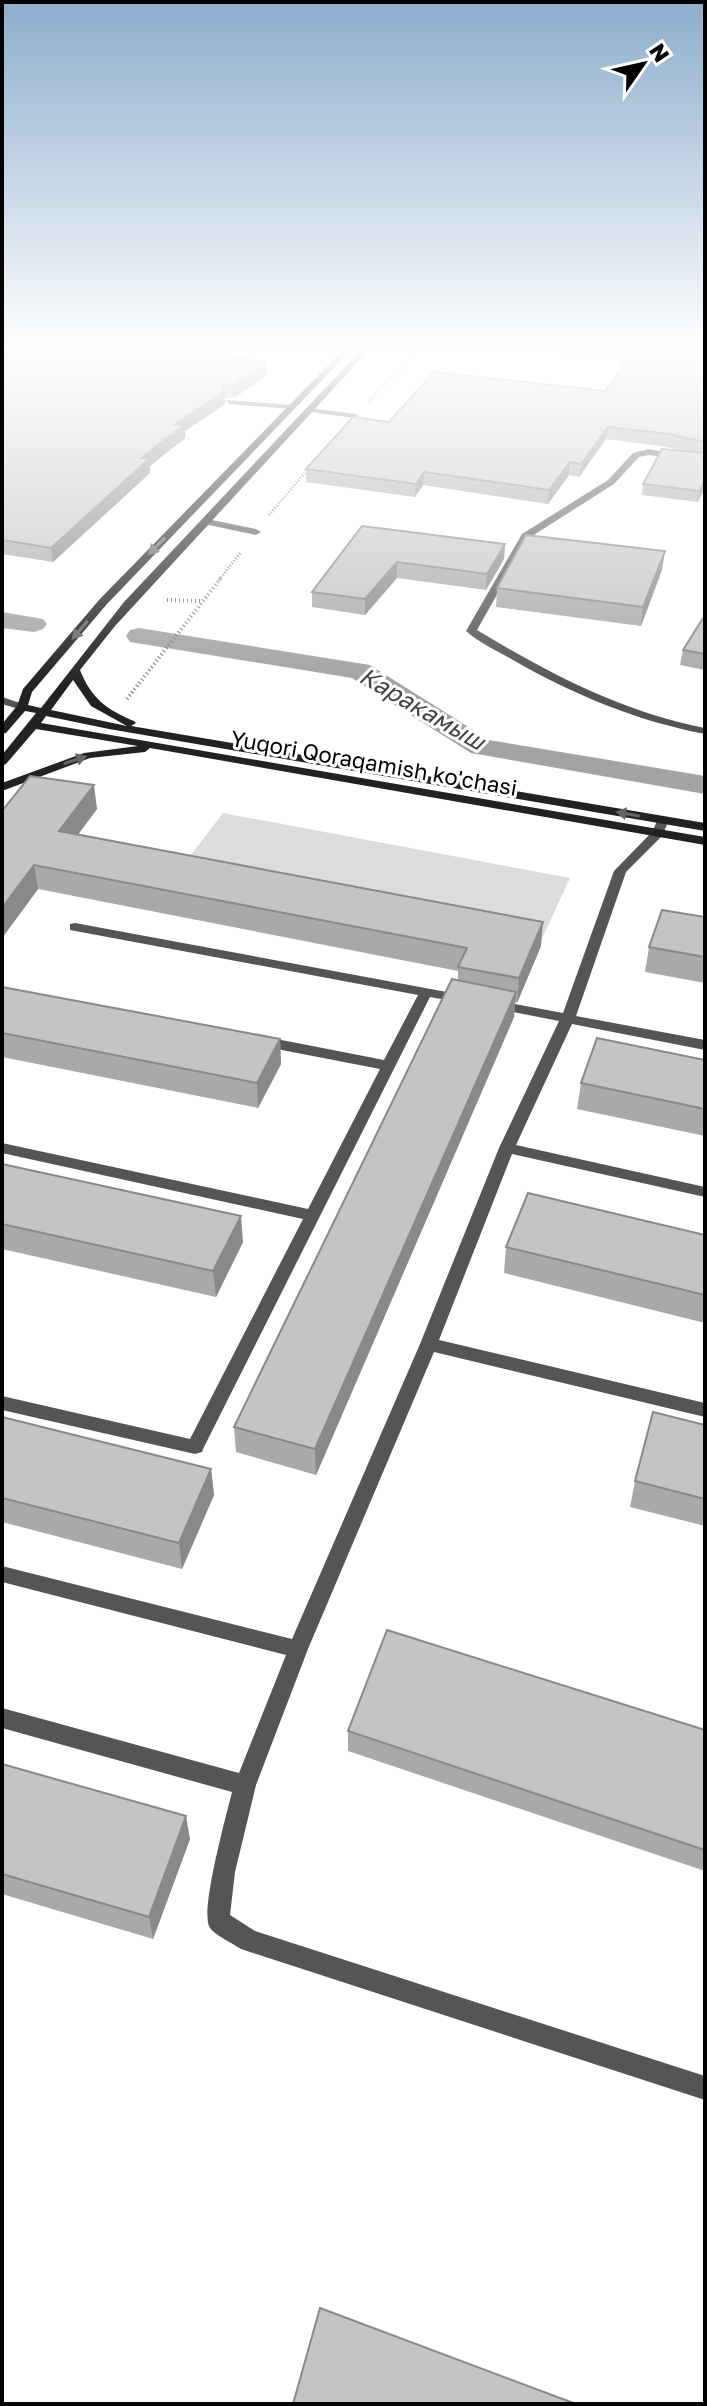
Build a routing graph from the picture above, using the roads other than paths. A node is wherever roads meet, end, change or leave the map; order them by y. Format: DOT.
graph roads {
  1 [pos="239,461"];
  2 [pos="263,461"];
  3 [pos="630,461"];
  4 [pos="207,522"];
  5 [pos="256,532"];
  6 [pos="79,665"];
  7 [pos="2,700"];
  8 [pos="22,707"];
  9 [pos="45,712"];
  10 [pos="35,725"];
  11 [pos="2,731"];
  12 [pos="705,731"];
  13 [pos="174,737"];
  14 [pos="162,747"];
  15 [pos="2,762"];
  16 [pos="2,787"];
  17 [pos="660,826"];
  18 [pos="705,827"];
  19 [pos="705,841"];
  20 [pos="75,927"];
  21 [pos="426,992"];
  22 [pos="568,1018"];
  23 [pos="250,1038"];
  24 [pos="705,1045"];
  25 [pos="389,1066"];
  26 [pos="2,1148"];
  27 [pos="507,1148"];
  28 [pos="705,1192"];
  29 [pos="313,1216"];
  30 [pos="429,1344"];
  31 [pos="2,1403"];
  32 [pos="705,1410"];
  33 [pos="2,1574"];
  34 [pos="298,1649"];
  35 [pos="2,1718"];
  36 [pos="245,1785"];
  37 [pos="705,2088"];
  1 -- 8 [label="street, one-way"];
  2 -- 4 [label="street"];
  3 -- 12 [label="street"];
  4 -- 5 [label="street"];
  4 -- 6 [label="street"];
  6 -- 9 [label="street"];
  6 -- 13 [label="street"];
  7 -- 8 [label="street"];
  8 -- 9 [label="street, Yuqori Qoraqamish ko'chasi"];
  8 -- 10 [label="street"];
  8 -- 11 [label="street"];
  9 -- 10 [label="street"];
  9 -- 13 [label="street, Yuqori Qoraqamish ko'chasi"];
  10 -- 14 [label="street, Yuqori Qoraqamish ko'chasi"];
  10 -- 15 [label="street"];
  17 -- 13 [label="street, Yuqori Qoraqamish ko'chasi, one-way"];
  16 -- 14 [label="street, one-way"];
  14 -- 17 [label="street, Yuqori Qoraqamish ko'chasi"];
  17 -- 18 [label="street, Yuqori Qoraqamish ko'chasi"];
  17 -- 19 [label="street, Yuqori Qoraqamish ko'chasi"];
  17 -- 22 [label="street"];
  20 -- 21 [label="street"];
  21 -- 22 [label="street"];
  21 -- 25 [label="street"];
  22 -- 24 [label="street"];
  22 -- 27 [label="street"];
  23 -- 25 [label="street"];
  25 -- 29 [label="street"];
  26 -- 29 [label="street"];
  27 -- 28 [label="street"];
  27 -- 30 [label="street"];
  29 -- 31 [label="street"];
  30 -- 32 [label="street"];
  30 -- 34 [label="street"];
  33 -- 34 [label="street"];
  34 -- 36 [label="street"];
  35 -- 36 [label="street"];
  36 -- 37 [label="street"];
}
